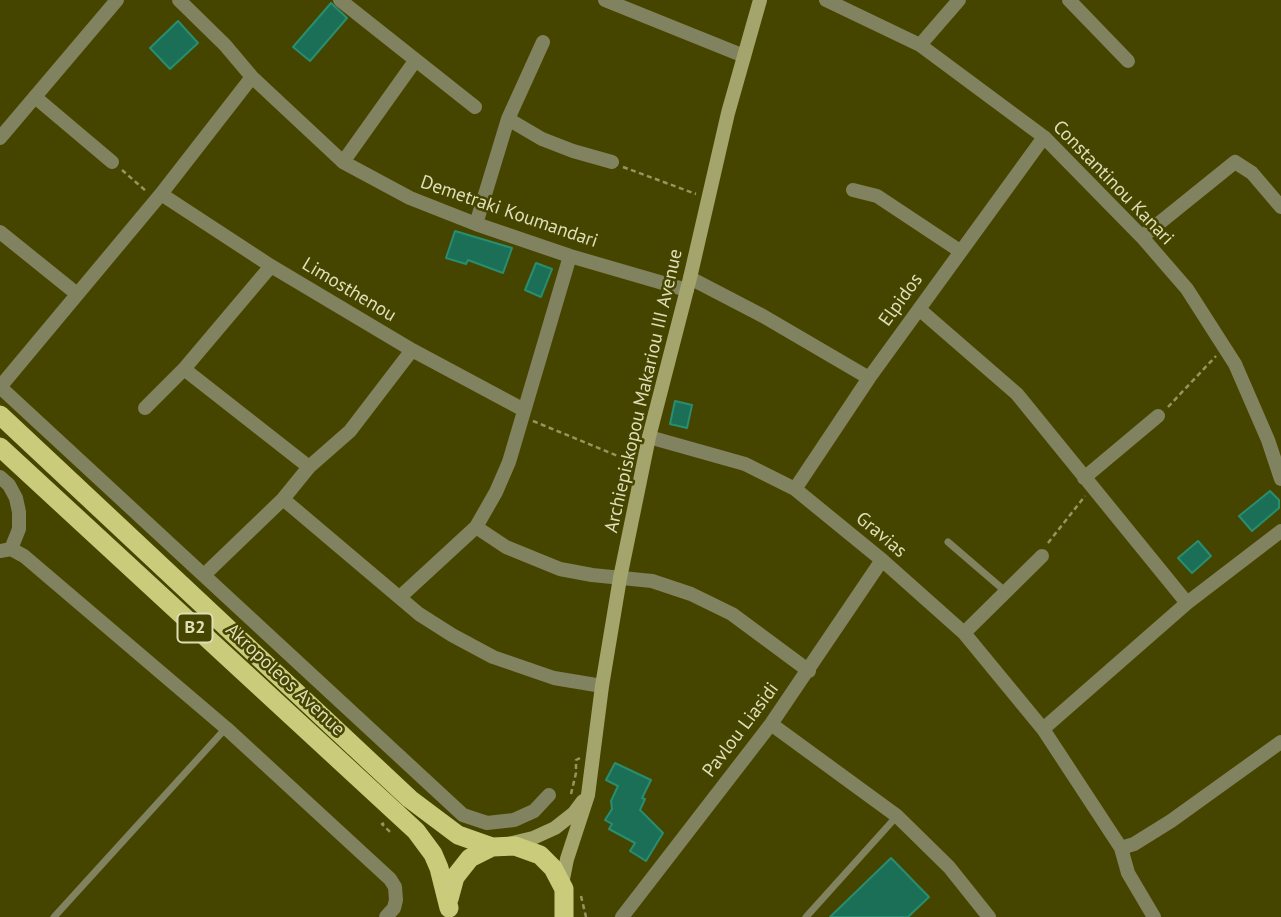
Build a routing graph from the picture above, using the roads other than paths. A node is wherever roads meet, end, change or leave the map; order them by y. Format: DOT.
graph roads {
  1 [pos="117,0"];
  2 [pos="179,0"];
  3 [pos="340,0"];
  4 [pos="605,0"];
  5 [pos="760,0"];
  6 [pos="826,0"];
  7 [pos="959,0"];
  8 [pos="1069,0"];
  9 [pos="543,42"];
  10 [pos="920,45"];
  11 [pos="744,55"];
  12 [pos="415,61"];
  13 [pos="1128,61"];
  14 [pos="252,77"];
  15 [pos="35,97"];
  16 [pos="475,107"];
  17 [pos="508,119"];
  18 [pos="1044,136"];
  19 [pos="0,138"];
  20 [pos="112,162"];
  21 [pos="343,162"];
  22 [pos="612,162"];
  23 [pos="853,190"];
  24 [pos="159,197"];
  25 [pos="1281,207"];
  26 [pos="476,224"];
  27 [pos="0,232"];
  28 [pos="1142,237"];
  29 [pos="960,251"];
  30 [pos="570,256"];
  31 [pos="271,266"];
  32 [pos="689,284"];
  33 [pos="77,294"];
  34 [pos="919,309"];
  35 [pos="412,350"];
  36 [pos="184,369"];
  37 [pos="869,378"];
  38 [pos="0,387"];
  39 [pos="145,408"];
  40 [pos="523,413"];
  41 [pos="0,415"];
  42 [pos="1158,416"];
  43 [pos="1281,432"];
  44 [pos="649,437"];
  45 [pos="1268,440"];
  46 [pos="0,447"];
  47 [pos="309,467"];
  48 [pos="0,477"];
  49 [pos="1281,479"];
  50 [pos="1088,483"];
  51 [pos="795,489"];
  52 [pos="283,499"];
  53 [pos="476,527"];
  54 [pos="1281,531"];
  55 [pos="948,542"];
  56 [pos="5,550"];
  57 [pos="1042,556"];
  58 [pos="882,560"];
  59 [pos="204,575"];
  60 [pos="620,578"];
  61 [pos="1005,591"];
  62 [pos="401,597"];
  63 [pos="1187,603"];
  64 [pos="964,633"];
  65 [pos="809,671"];
  66 [pos="602,686"];
  67 [pos="771,724"];
  68 [pos="226,728"];
  69 [pos="1043,729"];
  70 [pos="1281,742"];
  71 [pos="549,795"];
  72 [pos="588,795"];
  73 [pos="897,816"];
  74 [pos="499,846"];
  75 [pos="1121,848"];
  76 [pos="563,886"];
  77 [pos="450,913"];
  78 [pos="54,917"];
  79 [pos="386,917"];
  80 [pos="564,917"];
  81 [pos="576,917"];
  82 [pos="622,917"];
  83 [pos="806,917"];
  84 [pos="989,917"];
  85 [pos="1154,917"];
  1 -- 15 [label="street"];
  2 -- 14 [label="street, Demetraki Koumandari"];
  3 -- 12 [label="street"];
  4 -- 11 [label="street"];
  5 -- 11 [label="main road, Archiepiskopou Makariou III Avenue"];
  6 -- 10 [label="street, Constantinou Kanari"];
  7 -- 10 [label="street"];
  8 -- 13 [label="street"];
  9 -- 17 [label="street"];
  10 -- 18 [label="street, Constantinou Kanari"];
  11 -- 32 [label="main road, Archiepiskopou Makariou III Avenue"];
  12 -- 16 [label="street"];
  12 -- 21 [label="street"];
  14 -- 21 [label="street, Demetraki Koumandari"];
  14 -- 24 [label="street"];
  15 -- 19 [label="street"];
  15 -- 20 [label="street"];
  17 -- 22 [label="street"];
  17 -- 26 [label="street"];
  18 -- 28 [label="street, Constantinou Kanari"];
  18 -- 29 [label="street, Elpidos"];
  21 -- 26 [label="street, Demetraki Koumandari"];
  23 -- 29 [label="street"];
  24 -- 31 [label="street, Limosthenou"];
  24 -- 33 [label="street"];
  25 -- 28 [label="street"];
  26 -- 30 [label="street, Demetraki Koumandari"];
  27 -- 33 [label="street"];
  28 -- 45 [label="street, Constantinou Kanari"];
  29 -- 34 [label="street, Elpidos"];
  30 -- 32 [label="street, Demetraki Koumandari"];
  30 -- 40 [label="street"];
  31 -- 35 [label="street, Limosthenou"];
  31 -- 36 [label="street"];
  32 -- 37 [label="street, Demetraki Koumandari"];
  32 -- 44 [label="main road, Archiepiskopou Makariou III Avenue"];
  33 -- 38 [label="street"];
  34 -- 37 [label="street, Elpidos"];
  34 -- 50 [label="street"];
  35 -- 40 [label="street, Limosthenou"];
  35 -- 47 [label="street"];
  36 -- 39 [label="street"];
  36 -- 47 [label="street"];
  37 -- 51 [label="street, Elpidos"];
  38 -- 59 [label="street"];
  40 -- 53 [label="street"];
  41 -- 74 [label="highway, Akropoleos Avenue / B2"];
  42 -- 50 [label="street"];
  43 -- 45 [label="street"];
  44 -- 51 [label="street, Gravias"];
  44 -- 60 [label="main road, Archiepiskopou Makariou III Avenue"];
  45 -- 49 [label="street, Constantinou Kanari"];
  46 -- 77 [label="highway, Akropoleos Avenue / B2"];
  47 -- 52 [label="street"];
  48 -- 56 [label="street"];
  50 -- 63 [label="street"];
  51 -- 58 [label="street, Gravias"];
  52 -- 59 [label="street"];
  52 -- 62 [label="street"];
  53 -- 60 [label="street"];
  53 -- 62 [label="street"];
  54 -- 63 [label="street"];
  55 -- 61 [label="lane"];
  56 -- 68 [label="street"];
  57 -- 61 [label="street"];
  58 -- 64 [label="street, Gravias"];
  58 -- 65 [label="street, Pavlou Liasidi"];
  59 -- 71 [label="street"];
  60 -- 65 [label="street"];
  60 -- 66 [label="main road, Archiepiskopou Makariou III Avenue"];
  61 -- 64 [label="street"];
  62 -- 66 [label="street"];
  63 -- 69 [label="street"];
  64 -- 69 [label="street, Gravias"];
  65 -- 67 [label="street, Pavlou Liasidi"];
  66 -- 72 [label="main road, Archiepiskopou Makariou III Avenue"];
  67 -- 73 [label="street"];
  67 -- 82 [label="street, Pavlou Liasidi"];
  68 -- 78 [label="lane"];
  68 -- 79 [label="street"];
  69 -- 75 [label="street, Gravias"];
  70 -- 75 [label="street"];
  72 -- 74 [label="main road"];
  72 -- 76 [label="main road, Archiepiskopou Makariou III Avenue"];
  73 -- 83 [label="lane"];
  73 -- 84 [label="street"];
  74 -- 76 [label="highway, B2"];
  74 -- 77 [label="highway, B2"];
  75 -- 85 [label="street, Gravias"];
  76 -- 80 [label="highway"];
  76 -- 81 [label="highway, B2"];
}
